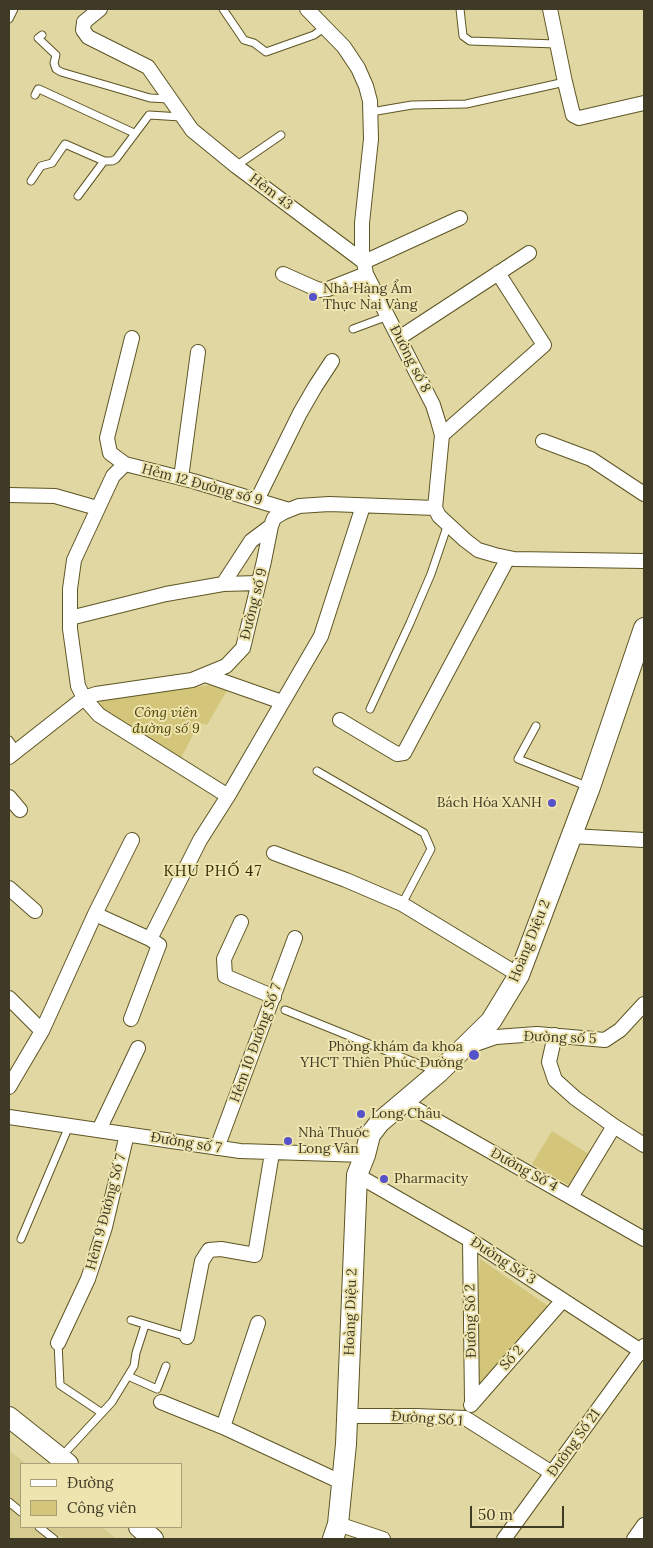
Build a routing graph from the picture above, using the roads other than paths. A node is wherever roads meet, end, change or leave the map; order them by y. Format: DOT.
graph roads {
  1 [pos="14,9"];
  2 [pos="100,9"];
  3 [pos="223,9"];
  4 [pos="306,9"];
  5 [pos="460,9"];
  6 [pos="550,9"];
  7 [pos="9,19"];
  8 [pos="325,26"];
  9 [pos="42,34"];
  10 [pos="556,44"];
  11 [pos="565,82"];
  12 [pos="34,95"];
  13 [pos="169,99"];
  14 [pos="644,103"];
  15 [pos="371,112"];
  16 [pos="182,117"];
  17 [pos="134,134"];
  18 [pos="281,135"];
  19 [pos="104,161"];
  20 [pos="236,166"];
  21 [pos="31,181"];
  22 [pos="78,196"];
  23 [pos="460,218"];
  24 [pos="529,252"];
  25 [pos="365,268"];
  26 [pos="498,272"];
  27 [pos="283,274"];
  28 [pos="388,316"];
  29 [pos="353,328"];
  30 [pos="132,338"];
  31 [pos="399,338"];
  32 [pos="198,352"];
  33 [pos="332,361"];
  34 [pos="442,435"];
  35 [pos="543,442"];
  36 [pos="125,464"];
  37 [pos="180,478"];
  38 [pos="644,494"];
  39 [pos="9,495"];
  40 [pos="257,500"];
  41 [pos="363,506"];
  42 [pos="97,508"];
  43 [pos="435,508"];
  44 [pos="289,510"];
  45 [pos="448,524"];
  46 [pos="271,526"];
  47 [pos="508,558"];
  48 [pos="644,561"];
  49 [pos="258,583"];
  50 [pos="223,584"];
  51 [pos="70,618"];
  52 [pos="644,628"];
  53 [pos="205,675"];
  54 [pos="84,698"];
  55 [pos="282,702"];
  56 [pos="370,709"];
  57 [pos="340,720"];
  58 [pos="536,726"];
  59 [pos="12,749"];
  60 [pos="317,771"];
  61 [pos="590,787"];
  62 [pos="228,796"];
  63 [pos="9,797"];
  64 [pos="20,810"];
  65 [pos="571,836"];
  66 [pos="132,840"];
  67 [pos="644,840"];
  68 [pos="274,853"];
  69 [pos="9,888"];
  70 [pos="402,904"];
  71 [pos="35,912"];
  72 [pos="95,914"];
  73 [pos="241,922"];
  74 [pos="295,938"];
  75 [pos="150,939"];
  76 [pos="518,975"];
  77 [pos="274,997"];
  78 [pos="9,998"];
  79 [pos="644,1004"];
  80 [pos="285,1010"];
  81 [pos="131,1019"];
  82 [pos="42,1031"];
  83 [pos="555,1035"];
  84 [pos="138,1048"];
  85 [pos="464,1048"];
  86 [pos="439,1072"];
  87 [pos="9,1087"];
  88 [pos="404,1102"];
  89 [pos="9,1117"];
  90 [pos="69,1126"];
  91 [pos="614,1126"];
  92 [pos="99,1130"];
  93 [pos="127,1134"];
  94 [pos="644,1146"];
  95 [pos="217,1148"];
  96 [pos="272,1153"];
  97 [pos="365,1155"];
  98 [pos="357,1176"];
  99 [pos="571,1197"];
  100 [pos="21,1238"];
  101 [pos="644,1239"];
  102 [pos="470,1240"];
  103 [pos="563,1300"];
  104 [pos="131,1320"];
  105 [pos="258,1323"];
  106 [pos="145,1325"];
  107 [pos="187,1337"];
  108 [pos="58,1343"];
  109 [pos="643,1350"];
  110 [pos="166,1366"];
  111 [pos="128,1376"];
  112 [pos="161,1402"];
  113 [pos="472,1402"];
  114 [pos="102,1413"];
  115 [pos="347,1416"];
  116 [pos="9,1417"];
  117 [pos="465,1418"];
  118 [pos="223,1427"];
  119 [pos="64,1461"];
  120 [pos="552,1473"];
  121 [pos="343,1483"];
  122 [pos="9,1502"];
  123 [pos="20,1511"];
  124 [pos="644,1525"];
  125 [pos="40,1528"];
  126 [pos="140,1528"];
  127 [pos="336,1532"];
  128 [pos="54,1539"];
  129 [pos="153,1539"];
  130 [pos="383,1539"];
  131 [pos="504,1539"];
  132 [pos="634,1539"];
  1 -- 7 [label="lane"];
  2 -- 13 [label="street, Hẻm 43"];
  3 -- 8 [label="lane"];
  4 -- 8 [label="street, Đường số 8"];
  5 -- 10 [label="lane"];
  6 -- 10 [label="street"];
  8 -- 15 [label="street, Đường số 8"];
  9 -- 13 [label="lane"];
  10 -- 11 [label="street"];
  11 -- 14 [label="street"];
  11 -- 15 [label="lane"];
  12 -- 17 [label="lane"];
  13 -- 16 [label="street, Hẻm 43"];
  15 -- 25 [label="street, Đường số 8"];
  16 -- 17 [label="lane"];
  16 -- 20 [label="street, Hẻm 43"];
  17 -- 19 [label="lane"];
  18 -- 20 [label="lane"];
  19 -- 21 [label="lane"];
  19 -- 22 [label="lane"];
  20 -- 25 [label="street, Hẻm 43"];
  23 -- 25 [label="street"];
  24 -- 26 [label="street"];
  25 -- 27 [label="street"];
  25 -- 28 [label="street, Đường số 8"];
  26 -- 31 [label="street"];
  26 -- 34 [label="street"];
  28 -- 29 [label="lane"];
  28 -- 31 [label="street, Đường số 8"];
  30 -- 36 [label="street"];
  31 -- 34 [label="street, Đường số 8"];
  32 -- 37 [label="street"];
  33 -- 40 [label="street"];
  34 -- 43 [label="street, Đường số 8"];
  35 -- 38 [label="street"];
  36 -- 37 [label="street, Hẻm 12 Đường số 9"];
  36 -- 42 [label="street, Hẻm 12 Đường số 9"];
  37 -- 40 [label="street, Hẻm 12 Đường số 9"];
  39 -- 42 [label="street"];
  40 -- 44 [label="street, Hẻm 12 Đường số 9"];
  41 -- 43 [label="street"];
  41 -- 44 [label="street"];
  41 -- 55 [label="street"];
  42 -- 51 [label="street, Hẻm 12 Đường số 9"];
  43 -- 45 [label="street"];
  44 -- 46 [label="street"];
  45 -- 47 [label="street"];
  45 -- 56 [label="lane"];
  46 -- 49 [label="street, Đường số 9"];
  46 -- 50 [label="street"];
  47 -- 48 [label="street"];
  47 -- 57 [label="street"];
  49 -- 50 [label="street"];
  49 -- 53 [label="street, Đường số 9"];
  50 -- 51 [label="street"];
  51 -- 54 [label="street, Hẻm 12 Đường số 9"];
  52 -- 61 [label="street, Hoàng Diệu 2"];
  53 -- 54 [label="street, Đường số 9"];
  53 -- 55 [label="street"];
  54 -- 59 [label="street, Đường số 9"];
  54 -- 62 [label="street"];
  55 -- 62 [label="street"];
  58 -- 61 [label="lane"];
  60 -- 70 [label="lane"];
  61 -- 65 [label="street, Hoàng Diệu 2"];
  62 -- 75 [label="street"];
  63 -- 64 [label="street"];
  65 -- 67 [label="street"];
  65 -- 76 [label="street, Hoàng Diệu 2"];
  66 -- 72 [label="street"];
  68 -- 70 [label="street"];
  69 -- 71 [label="street"];
  70 -- 76 [label="street"];
  72 -- 75 [label="street"];
  72 -- 82 [label="street"];
  73 -- 77 [label="street"];
  74 -- 77 [label="street, Hẻm 10 Đường Số 7"];
  75 -- 81 [label="street"];
  76 -- 85 [label="street, Hoàng Diệu 2"];
  77 -- 95 [label="street, Hẻm 10 Đường Số 7"];
  78 -- 82 [label="street"];
  79 -- 83 [label="street, Đường số 5"];
  80 -- 86 [label="lane"];
  82 -- 87 [label="street"];
  83 -- 85 [label="street, Đường số 5"];
  83 -- 91 [label="street"];
  84 -- 92 [label="street"];
  85 -- 86 [label="street, Hoàng Diệu 2"];
  86 -- 88 [label="street, Hoàng Diệu 2"];
  88 -- 97 [label="street, Hoàng Diệu 2"];
  88 -- 99 [label="street, Đường Số 4"];
  89 -- 90 [label="street, Đường số 7"];
  90 -- 92 [label="street, Đường số 7"];
  90 -- 100 [label="lane"];
  91 -- 94 [label="street"];
  91 -- 99 [label="street"];
  92 -- 93 [label="street, Đường số 7"];
  93 -- 95 [label="street, Đường số 7"];
  93 -- 108 [label="street, Hẻm 9 Đường Số 7"];
  95 -- 96 [label="street, Đường số 7"];
  96 -- 97 [label="street, Đường số 7"];
  96 -- 107 [label="street"];
  97 -- 98 [label="street, Hoàng Diệu 2"];
  98 -- 102 [label="street, Đường Số 3"];
  98 -- 115 [label="street, Hoàng Diệu 2"];
  99 -- 101 [label="street, Đường Số 4"];
  102 -- 103 [label="street, Đường Số 3"];
  102 -- 113 [label="street, Đường Số 2"];
  103 -- 109 [label="street, Đường Số 3"];
  103 -- 113 [label="street, Số 2"];
  104 -- 106 [label="lane"];
  105 -- 118 [label="street"];
  106 -- 107 [label="lane"];
  106 -- 111 [label="lane"];
  108 -- 114 [label="lane"];
  109 -- 120 [label="street, Đường Số 21"];
  110 -- 111 [label="lane"];
  111 -- 114 [label="lane"];
  112 -- 118 [label="street"];
  113 -- 117 [label="street, Số 2"];
  114 -- 119 [label="lane"];
  115 -- 117 [label="street, Đường Số 1"];
  115 -- 121 [label="street, Hoàng Diệu 2"];
  116 -- 119 [label="street"];
  117 -- 120 [label="street, Đường Số 1"];
  118 -- 121 [label="street"];
  120 -- 131 [label="street, Đường Số 21"];
  121 -- 127 [label="street, Hoàng Diệu 2"];
  122 -- 123 [label="lane"];
  124 -- 132 [label="street"];
  125 -- 128 [label="lane"];
  126 -- 129 [label="street"];
  127 -- 130 [label="street"];
}
